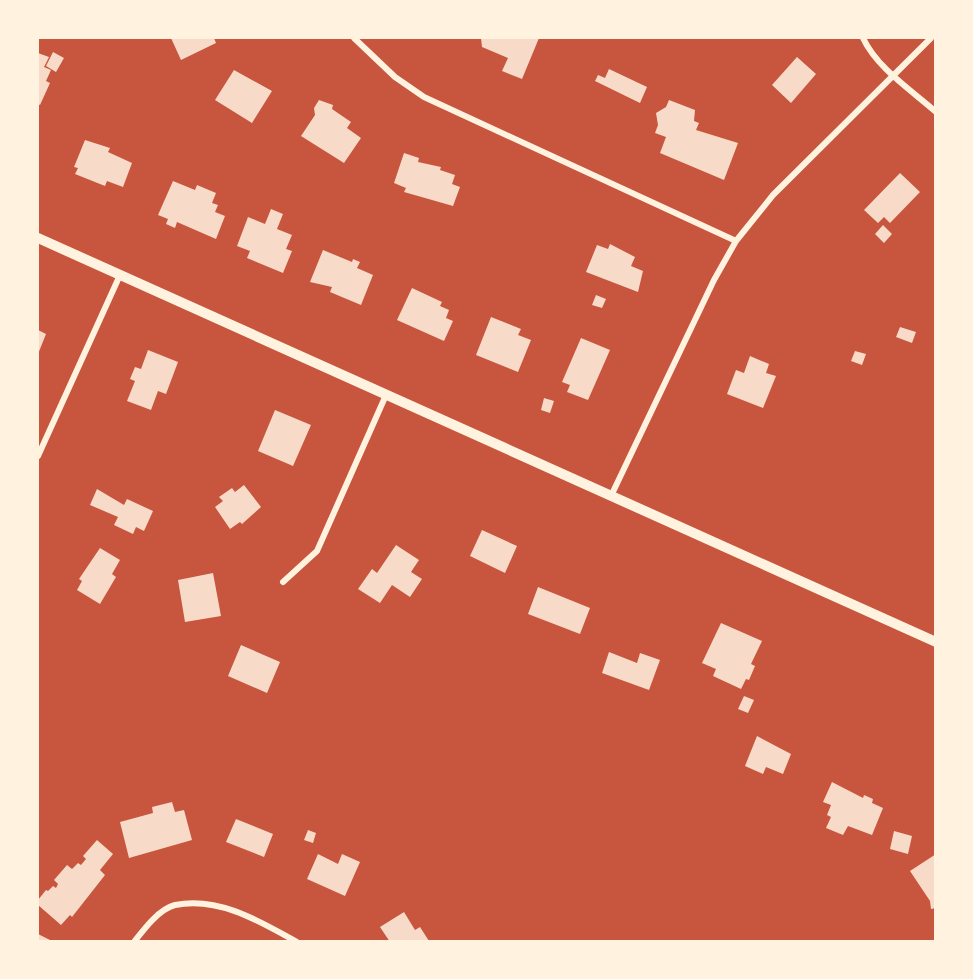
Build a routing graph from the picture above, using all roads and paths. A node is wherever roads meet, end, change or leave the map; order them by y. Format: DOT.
graph roads {
  1 [pos="354,38"];
  2 [pos="863,38"];
  3 [pos="931,38"];
  4 [pos="893,75"];
  5 [pos="936,112"];
  6 [pos="38,238"];
  7 [pos="736,241"];
  8 [pos="120,275"];
  9 [pos="386,394"];
  10 [pos="38,456"];
  11 [pos="610,497"];
  12 [pos="283,582"];
  13 [pos="936,642"];
  14 [pos="134,942"];
  15 [pos="297,942"];
  1 -- 7 [label="street"];
  2 -- 4 [label="street"];
  3 -- 4 [label="street"];
  4 -- 5 [label="street"];
  4 -- 7 [label="street"];
  6 -- 8 [label="street"];
  7 -- 11 [label="street"];
  8 -- 9 [label="street"];
  8 -- 10 [label="street"];
  9 -- 11 [label="street"];
  9 -- 12 [label="street"];
  11 -- 13 [label="street"];
  14 -- 15 [label="street"];
}
